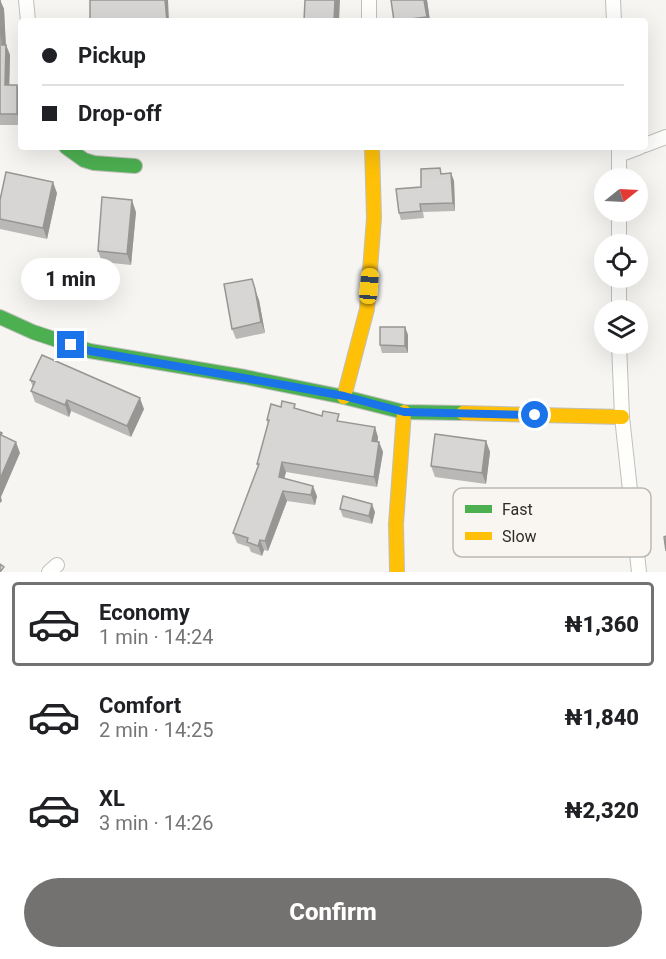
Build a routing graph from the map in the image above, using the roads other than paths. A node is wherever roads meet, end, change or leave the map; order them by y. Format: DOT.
graph roads {
  1 [pos="26,0"];
  2 [pos="369,0"];
  3 [pos="613,0"];
  4 [pos="28,18"];
  5 [pos="369,18"];
  6 [pos="614,18"];
  7 [pos="666,137"];
  8 [pos="648,144"];
  9 [pos="70,150"];
  10 [pos="372,150"];
  11 [pos="619,151"];
  12 [pos="135,166"];
  13 [pos="619,168"];
  14 [pos="0,317"];
  15 [pos="619,354"];
  16 [pos="344,396"];
  17 [pos="404,412"];
  18 [pos="622,417"];
  19 [pos="630,488"];
  20 [pos="637,557"];
  21 [pos="397,572"];
  22 [pos="639,572"];
  1 -- 4 [label="street"];
  2 -- 5 [label="street"];
  3 -- 6 [label="street"];
  7 -- 8 [label="street"];
  9 -- 12 [label="street"];
  10 -- 16 [label="street"];
  11 -- 13 [label="street"];
  14 -- 16 [label="street"];
  15 -- 18 [label="street"];
  16 -- 17 [label="street"];
  17 -- 18 [label="street"];
  17 -- 21 [label="street"];
  18 -- 19 [label="street"];
  20 -- 22 [label="street"];
}
